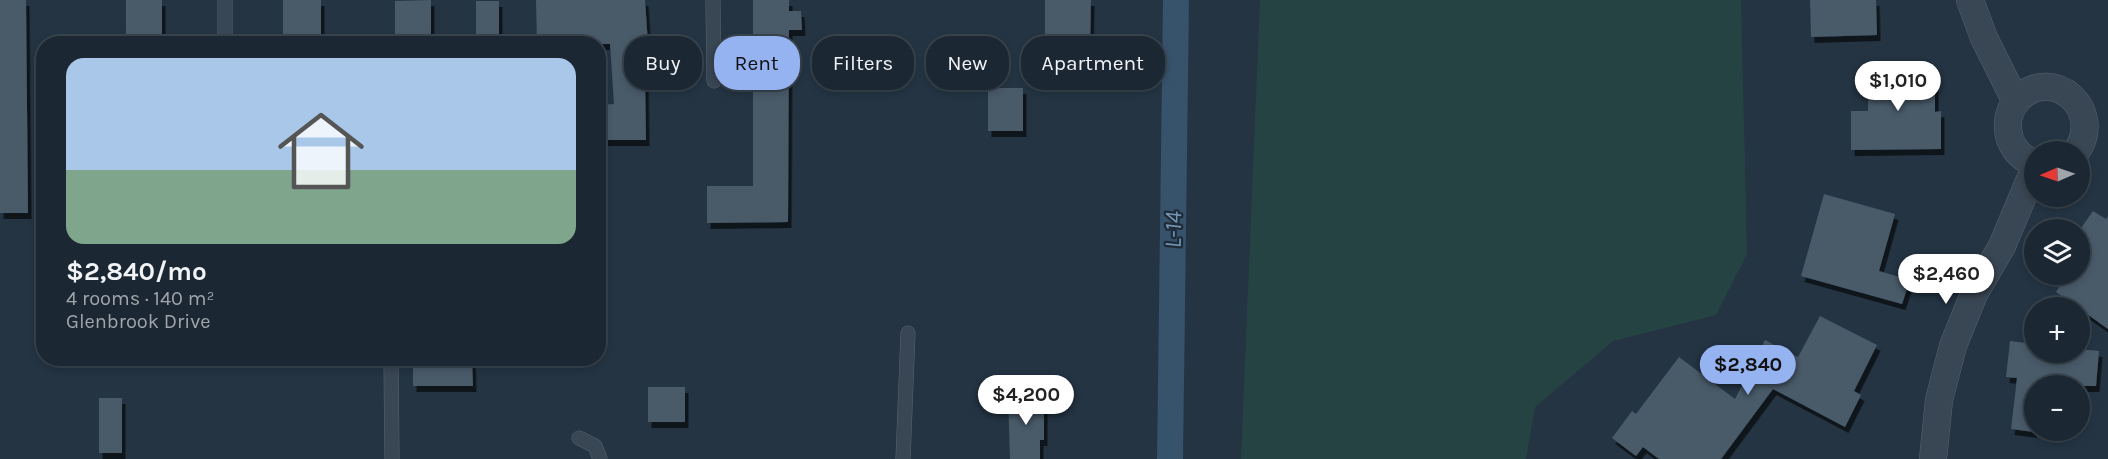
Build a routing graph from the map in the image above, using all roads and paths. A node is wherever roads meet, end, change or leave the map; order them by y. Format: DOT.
graph roads {
  1 [pos="225,0"];
  2 [pos="714,0"];
  3 [pos="1970,0"];
  4 [pos="225,36"];
  5 [pos="714,36"];
  6 [pos="2016,102"];
  7 [pos="2096,119"];
  8 [pos="2083,141"];
  9 [pos="2024,159"];
  10 [pos="2024,194"];
  11 [pos="908,333"];
  12 [pos="391,366"];
  13 [pos="579,438"];
  14 [pos="392,459"];
  15 [pos="600,459"];
  16 [pos="903,459"];
  17 [pos="1933,459"];
  1 -- 4 [label="lane"];
  2 -- 5 [label="lane"];
  3 -- 6 [label="street"];
  6 -- 7 [label="street"];
  6 -- 9 [label="street"];
  7 -- 8 [label="street"];
  10 -- 17 [label="street"];
  11 -- 16 [label="lane"];
  12 -- 14 [label="lane"];
  13 -- 15 [label="lane"];
}
